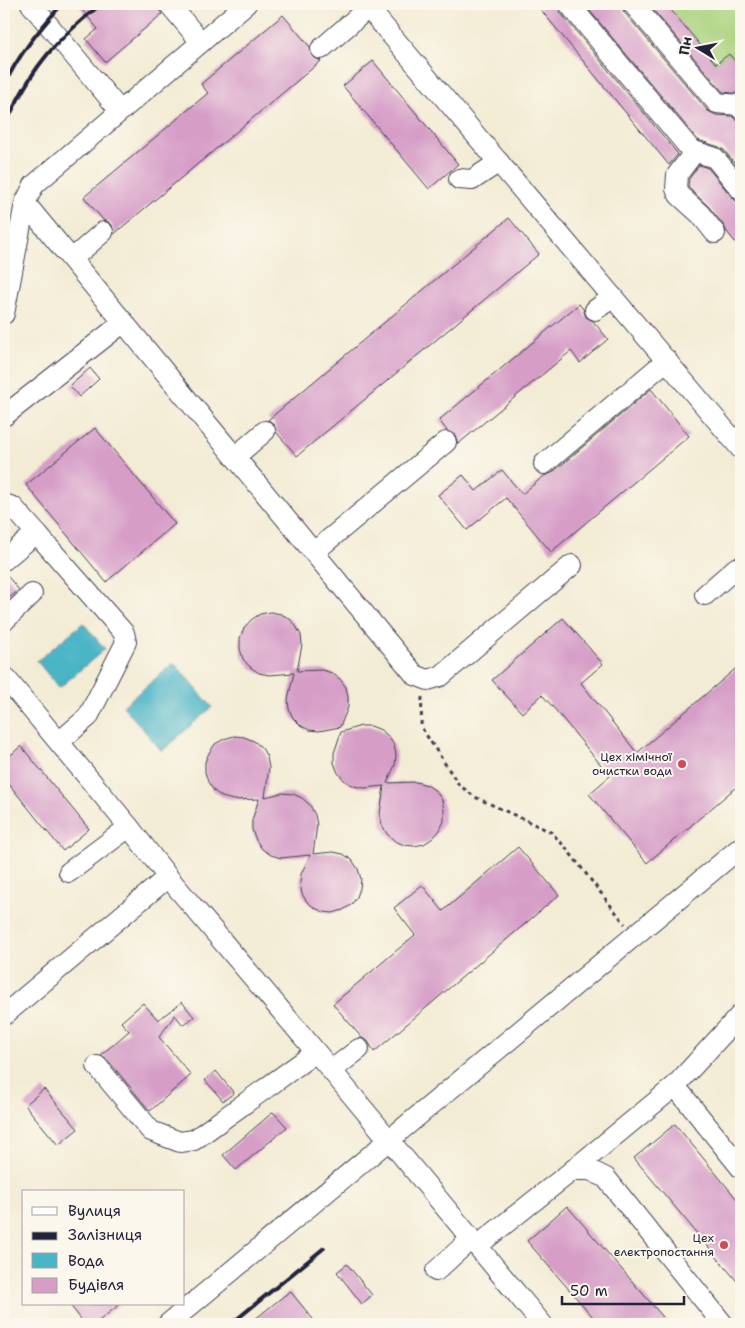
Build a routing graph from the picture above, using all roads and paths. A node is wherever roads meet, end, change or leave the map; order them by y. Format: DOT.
graph roads {
  1 [pos="31,4"];
  2 [pos="169,4"];
  3 [pos="246,4"];
  4 [pos="569,4"];
  5 [pos="633,4"];
  6 [pos="367,6"];
  7 [pos="201,42"];
  8 [pos="321,49"];
  9 [pos="741,109"];
  10 [pos="120,111"];
  11 [pos="691,150"];
  12 [pos="499,162"];
  13 [pos="459,179"];
  14 [pos="741,190"];
  15 [pos="25,203"];
  16 [pos="103,232"];
  17 [pos="715,233"];
  18 [pos="72,259"];
  19 [pos="613,297"];
  20 [pos="595,310"];
  21 [pos="4,314"];
  22 [pos="124,322"];
  23 [pos="667,360"];
  24 [pos="4,416"];
  25 [pos="266,431"];
  26 [pos="446,442"];
  27 [pos="741,449"];
  28 [pos="235,457"];
  29 [pos="544,464"];
  30 [pos="4,504"];
  31 [pos="38,535"];
  32 [pos="314,552"];
  33 [pos="4,560"];
  34 [pos="572,565"];
  35 [pos="741,574"];
  36 [pos="32,594"];
  37 [pos="705,595"];
  38 [pos="4,621"];
  39 [pos="5,679"];
  40 [pos="428,680"];
  41 [pos="58,742"];
  42 [pos="129,827"];
  43 [pos="741,847"];
  44 [pos="69,872"];
  45 [pos="168,877"];
  46 [pos="634,936"];
  47 [pos="741,1014"];
  48 [pos="4,1015"];
  49 [pos="359,1049"];
  50 [pos="316,1052"];
  51 [pos="97,1066"];
  52 [pos="332,1070"];
  53 [pos="675,1086"];
  54 [pos="389,1140"];
  55 [pos="741,1168"];
  56 [pos="573,1170"];
  57 [pos="474,1242"];
  58 [pos="436,1271"];
  59 [pos="168,1324"];
  60 [pos="542,1324"];
  61 [pos="723,1324"];
  1 -- 10 [label="lane"];
  2 -- 7 [label="lane"];
  3 -- 7 [label="lane"];
  4 -- 11 [label="lane"];
  5 -- 9 [label="lane"];
  6 -- 8 [label="lane"];
  6 -- 12 [label="lane"];
  7 -- 10 [label="lane"];
  10 -- 15 [label="lane"];
  11 -- 14 [label="lane"];
  11 -- 17 [label="lane"];
  12 -- 13 [label="lane"];
  12 -- 19 [label="lane"];
  15 -- 18 [label="lane"];
  15 -- 21 [label="lane"];
  16 -- 18 [label="lane"];
  18 -- 22 [label="lane"];
  19 -- 20 [label="lane"];
  19 -- 23 [label="lane"];
  22 -- 24 [label="lane"];
  22 -- 28 [label="lane"];
  23 -- 27 [label="lane"];
  23 -- 29 [label="lane"];
  25 -- 28 [label="lane"];
  26 -- 32 [label="lane"];
  28 -- 32 [label="lane"];
  30 -- 31 [label="lane"];
  31 -- 33 [label="lane"];
  31 -- 41 [label="lane"];
  32 -- 40 [label="lane"];
  34 -- 40 [label="lane"];
  35 -- 37 [label="lane"];
  36 -- 38 [label="lane"];
  39 -- 41 [label="lane"];
  40 -- 46 [label="path"];
  41 -- 42 [label="lane"];
  42 -- 44 [label="lane"];
  42 -- 45 [label="lane"];
  43 -- 46 [label="lane"];
  45 -- 48 [label="lane"];
  45 -- 50 [label="lane"];
  46 -- 54 [label="lane"];
  47 -- 53 [label="lane"];
  49 -- 52 [label="lane"];
  50 -- 51 [label="lane"];
  50 -- 52 [label="lane"];
  52 -- 54 [label="lane"];
  53 -- 55 [label="lane"];
  53 -- 56 [label="lane"];
  54 -- 57 [label="lane"];
  54 -- 59 [label="lane"];
  56 -- 57 [label="lane"];
  56 -- 61 [label="lane"];
  57 -- 58 [label="lane"];
  57 -- 60 [label="lane"];
}
